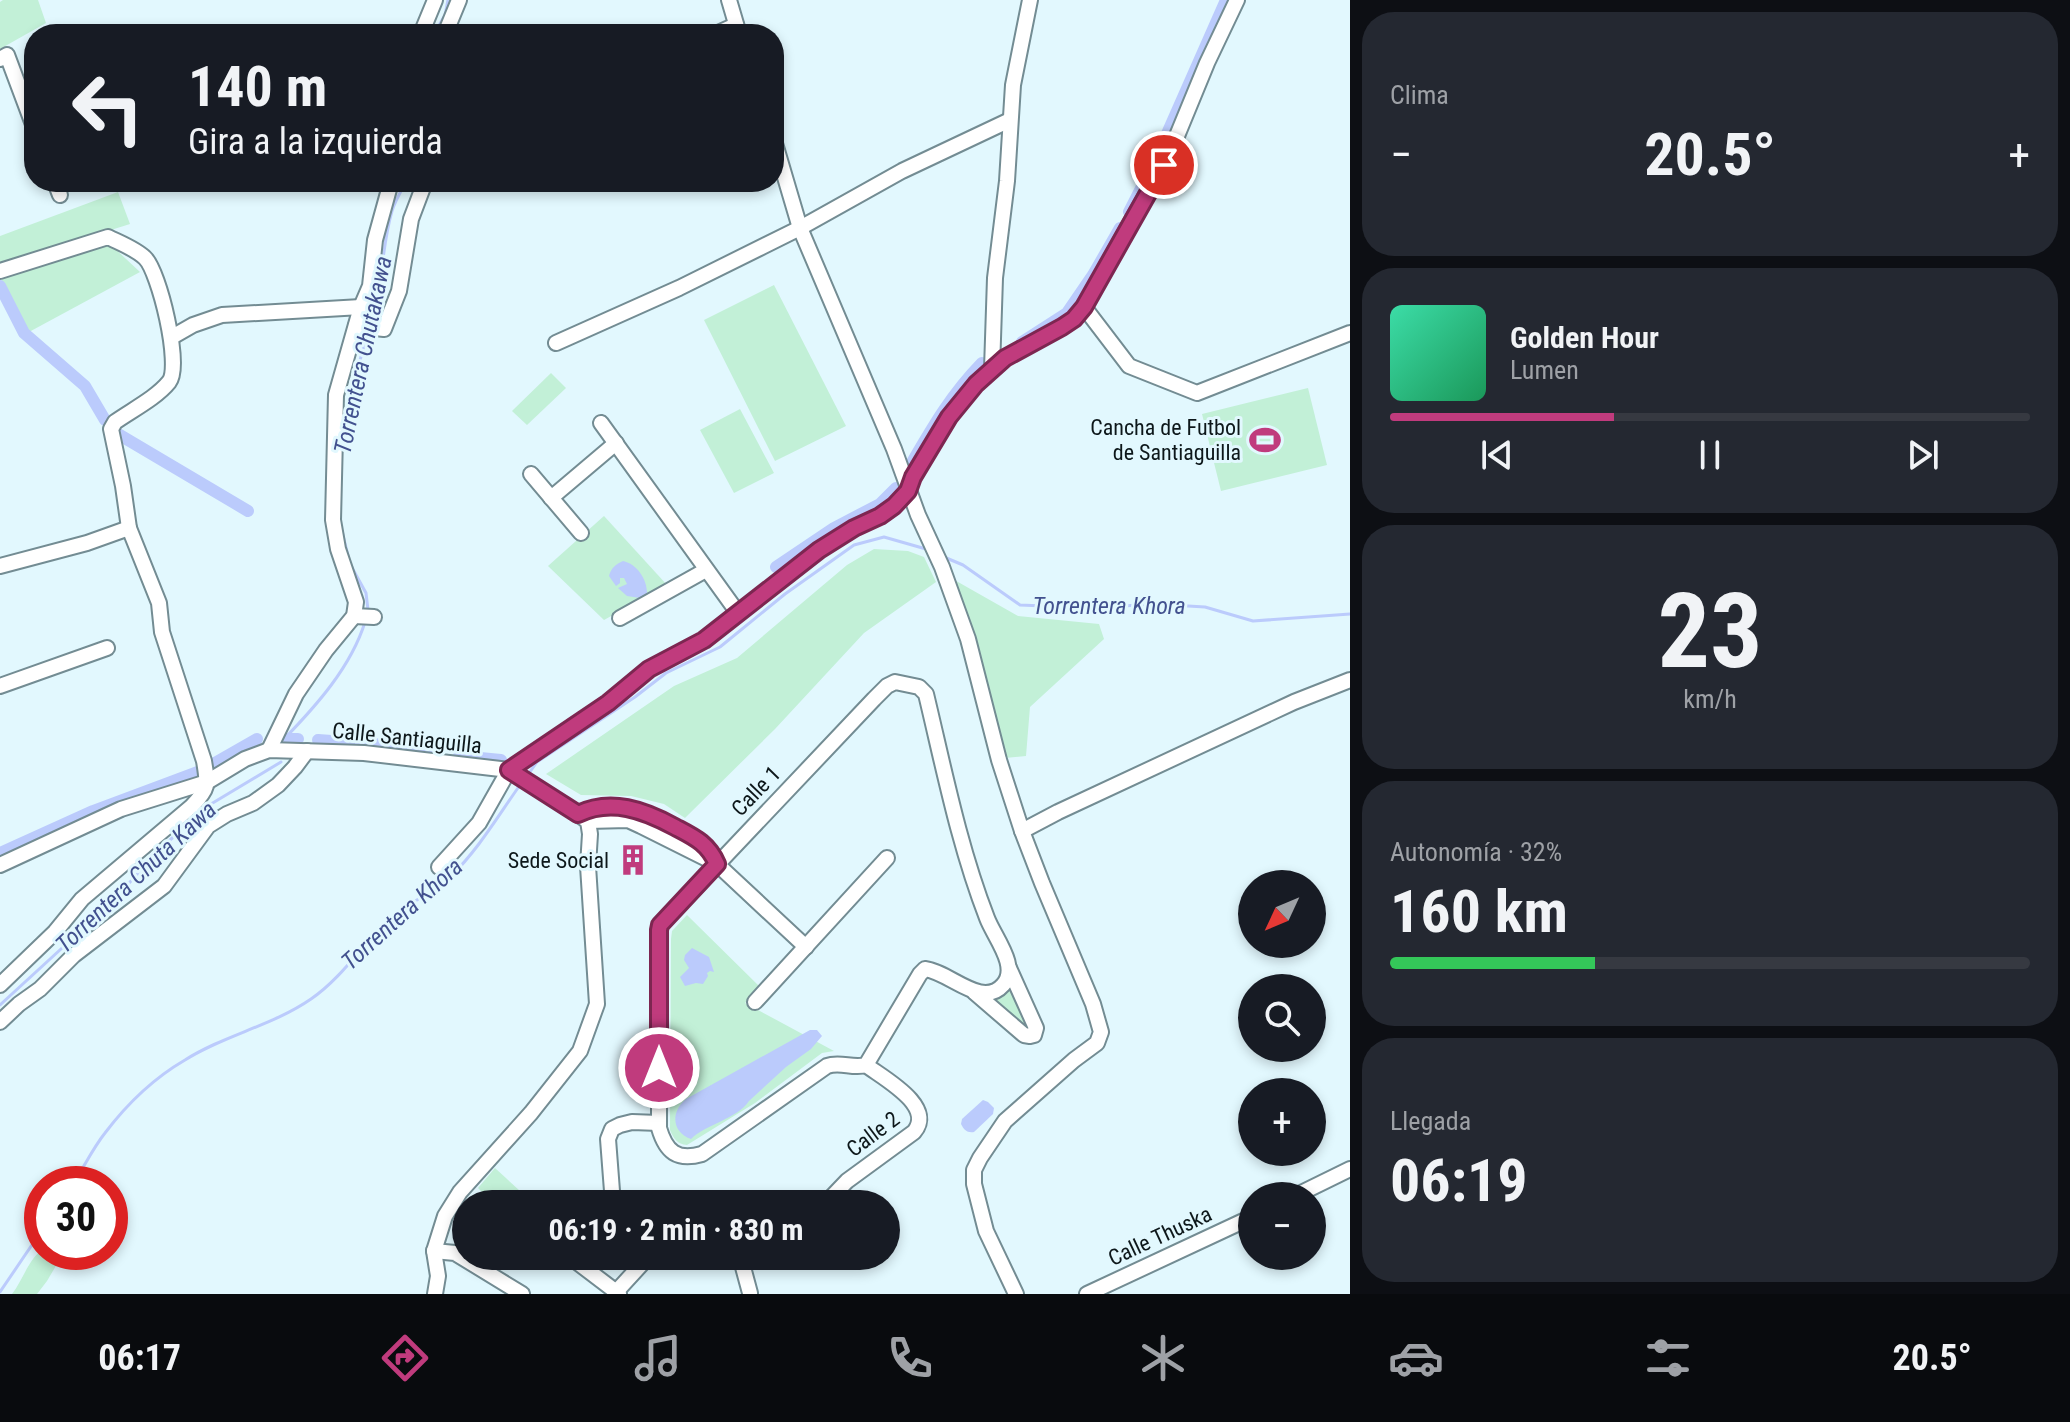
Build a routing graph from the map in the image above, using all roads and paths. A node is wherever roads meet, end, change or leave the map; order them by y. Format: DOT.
graph roads {
  1 [pos="435,0"];
  2 [pos="459,0"];
  3 [pos="729,0"];
  4 [pos="1030,0"];
  5 [pos="1237,0"];
  6 [pos="425,24"];
  7 [pos="449,24"];
  8 [pos="736,24"];
  9 [pos="0,59"];
  10 [pos="24,100"];
  11 [pos="1010,120"];
  12 [pos="784,174"];
  13 [pos="388,192"];
  14 [pos="421,192"];
  15 [pos="800,228"];
  16 [pos="0,271"];
  17 [pos="361,307"];
  18 [pos="1084,307"];
  19 [pos="356,326"];
  20 [pos="1350,333"];
  21 [pos="172,337"];
  22 [pos="556,343"];
  23 [pos="992,369"];
  24 [pos="601,423"];
  25 [pos="616,443"];
  26 [pos="531,474"];
  27 [pos="908,491"];
  28 [pos="551,498"];
  29 [pos="129,528"];
  30 [pos="581,533"];
  31 [pos="0,566"];
  32 [pos="706,570"];
  33 [pos="738,613"];
  34 [pos="620,618"];
  35 [pos="107,648"];
  36 [pos="1350,680"];
  37 [pos="0,686"];
  38 [pos="275,750"];
  39 [pos="304,751"];
  40 [pos="512,772"];
  41 [pos="207,782"];
  42 [pos="583,817"];
  43 [pos="1022,831"];
  44 [pos="887,858"];
  45 [pos="717,864"];
  46 [pos="0,865"];
  47 [pos="439,867"];
  48 [pos="806,947"];
  49 [pos="1009,968"];
  50 [pos="0,985"];
  51 [pos="974,992"];
  52 [pos="755,1002"];
  53 [pos="0,1022"];
  54 [pos="866,1065"];
  55 [pos="659,1123"];
  56 [pos="1350,1169"];
  57 [pos="1324,1182"];
  58 [pos="612,1190"];
  59 [pos="838,1190"];
  60 [pos="1238,1224"];
  61 [pos="434,1251"];
  62 [pos="587,1270"];
  63 [pos="630,1270"];
  64 [pos="635,1270"];
  65 [pos="744,1270"];
  66 [pos="615,1291"];
  67 [pos="750,1293"];
  68 [pos="435,1294"];
  69 [pos="522,1294"];
  70 [pos="1016,1294"];
  71 [pos="1087,1294"];
  1 -- 6 [label="street"];
  2 -- 7 [label="street"];
  3 -- 8 [label="street"];
  4 -- 11 [label="street"];
  5 -- 18 [label="street, Calle Santiaguilla"];
  9 -- 10 [label="street"];
  11 -- 15 [label="street"];
  11 -- 23 [label="street"];
  12 -- 15 [label="street"];
  13 -- 17 [label="street"];
  14 -- 19 [label="street"];
  15 -- 22 [label="street"];
  15 -- 27 [label="street"];
  16 -- 21 [label="street"];
  17 -- 19 [label="street"];
  17 -- 21 [label="street"];
  18 -- 20 [label="street"];
  18 -- 23 [label="street, Calle Santiaguilla"];
  19 -- 38 [label="street"];
  21 -- 29 [label="street"];
  23 -- 27 [label="street, Calle Santiaguilla"];
  24 -- 25 [label="street"];
  25 -- 28 [label="street"];
  25 -- 32 [label="street"];
  26 -- 28 [label="street"];
  27 -- 33 [label="street, Calle Santiaguilla"];
  27 -- 43 [label="street"];
  28 -- 30 [label="street"];
  29 -- 31 [label="street"];
  29 -- 41 [label="street"];
  32 -- 33 [label="street"];
  32 -- 34 [label="street"];
  33 -- 40 [label="street, Calle Santiaguilla"];
  35 -- 37 [label="street"];
  36 -- 43 [label="street"];
  38 -- 39 [label="street, Calle Santiaguilla"];
  38 -- 41 [label="street, Calle Santiaguilla"];
  39 -- 40 [label="street, Calle Santiaguilla"];
  39 -- 53 [label="street"];
  40 -- 42 [label="street"];
  40 -- 47 [label="street"];
  41 -- 46 [label="street, Calle Santiaguilla"];
  41 -- 50 [label="street"];
  42 -- 45 [label="street"];
  42 -- 61 [label="street"];
  43 -- 70 [label="street"];
  44 -- 48 [label="street"];
  45 -- 48 [label="street"];
  45 -- 49 [label="street, Calle 1"];
  45 -- 55 [label="street, Calle 1"];
  48 -- 52 [label="street"];
  49 -- 51 [label="street"];
  49 -- 51 [label="street, Calle 1"];
  51 -- 54 [label="street, Calle 1"];
  54 -- 55 [label="street, Calle 1"];
  54 -- 59 [label="street, Calle 2"];
  55 -- 58 [label="street"];
  56 -- 57 [label="street"];
  60 -- 71 [label="street, Calle Thuska"];
  61 -- 68 [label="street"];
  61 -- 69 [label="street"];
  62 -- 66 [label="street"];
  63 -- 66 [label="street"];
  64 -- 66 [label="street"];
  65 -- 67 [label="street"];
}
